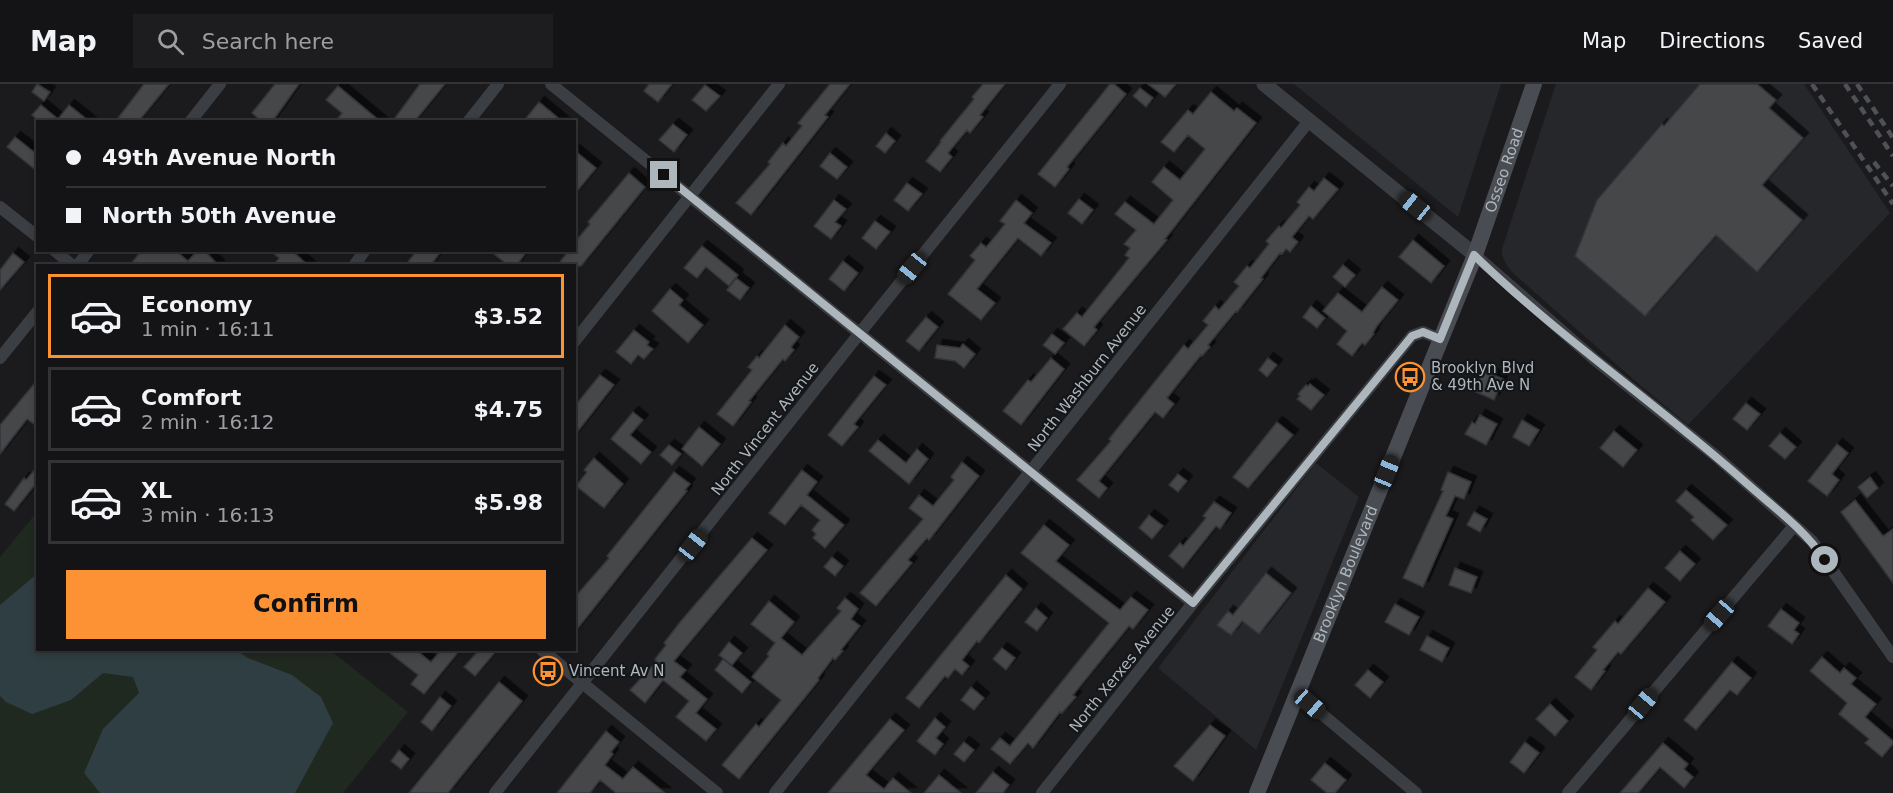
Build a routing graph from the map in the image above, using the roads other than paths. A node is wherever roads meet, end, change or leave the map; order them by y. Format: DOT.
graph roads {
  1 [pos="220,84"];
  2 [pos="498,84"];
  3 [pos="551,84"];
  4 [pos="779,84"];
  5 [pos="1060,84"];
  6 [pos="1264,84"];
  7 [pos="1534,84"];
  8 [pos="192,120"];
  9 [pos="470,120"];
  10 [pos="1309,121"];
  11 [pos="690,196"];
  12 [pos="0,207"];
  13 [pos="36,235"];
  14 [pos="56,252"];
  15 [pos="1474,255"];
  16 [pos="72,264"];
  17 [pos="36,313"];
  18 [pos="859,334"];
  19 [pos="576,339"];
  20 [pos="1440,339"];
  21 [pos="0,358"];
  22 [pos="1031,473"];
  23 [pos="1794,526"];
  24 [pos="1193,603"];
  25 [pos="543,651"];
  26 [pos="1893,657"];
  27 [pos="584,684"];
  28 [pos="1298,694"];
  29 [pos="495,793"];
  30 [pos="717,793"];
  31 [pos="775,793"];
  32 [pos="1042,793"];
  33 [pos="1257,793"];
  34 [pos="1416,793"];
  35 [pos="1568,793"];
  1 -- 8 [label="street"];
  2 -- 9 [label="street"];
  3 -- 11 [label="street"];
  4 -- 11 [label="street"];
  5 -- 18 [label="street, North Vincent Avenue"];
  6 -- 10 [label="street"];
  7 -- 15 [label="main road, Osseo Road"];
  10 -- 15 [label="street"];
  10 -- 22 [label="street, North Washburn Avenue"];
  11 -- 18 [label="street"];
  11 -- 19 [label="street"];
  12 -- 13 [label="street"];
  14 -- 16 [label="street"];
  15 -- 20 [label="main road, Brooklyn Boulevard"];
  15 -- 23 [label="street"];
  17 -- 21 [label="street"];
  18 -- 22 [label="street"];
  18 -- 27 [label="street, North Vincent Avenue"];
  20 -- 24 [label="street, North Xerxes Avenue"];
  20 -- 28 [label="main road, Brooklyn Boulevard"];
  22 -- 24 [label="street"];
  22 -- 31 [label="street, North Washburn Avenue"];
  23 -- 26 [label="street"];
  23 -- 35 [label="street"];
  24 -- 32 [label="street, North Xerxes Avenue"];
  25 -- 27 [label="street"];
  27 -- 29 [label="street, North Vincent Avenue"];
  27 -- 30 [label="street"];
  28 -- 33 [label="main road, Brooklyn Boulevard"];
  28 -- 34 [label="street"];
}
